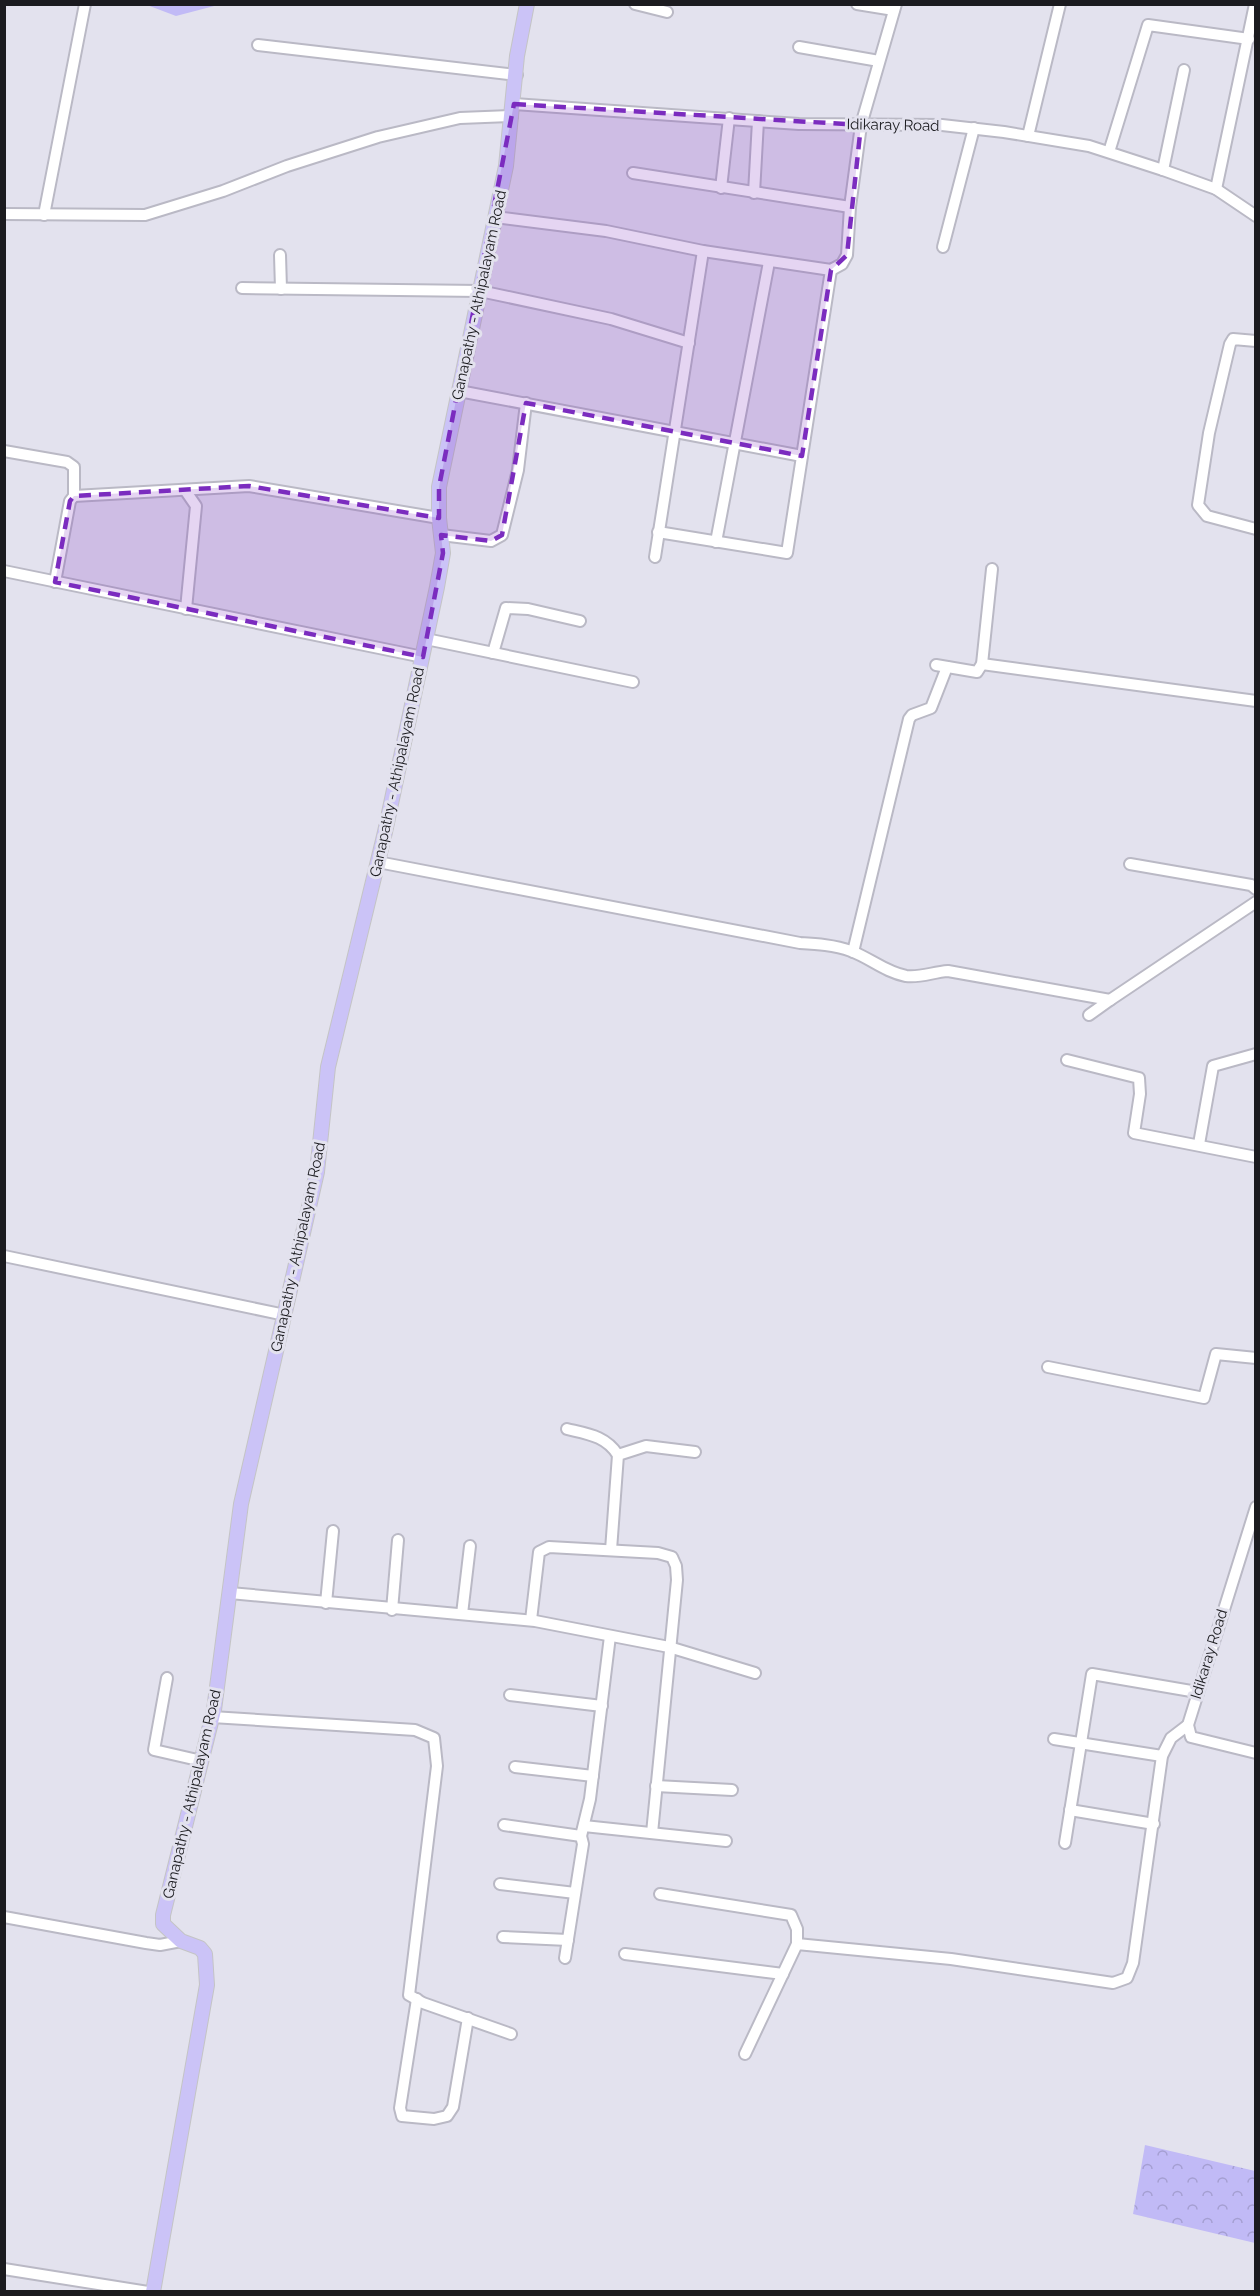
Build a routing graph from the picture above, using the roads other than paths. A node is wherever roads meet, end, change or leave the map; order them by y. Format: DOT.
graph roads {
  1 [pos="85,4"];
  2 [pos="527,4"];
  3 [pos="635,4"];
  4 [pos="857,4"];
  5 [pos="1060,4"];
  6 [pos="1255,4"];
  7 [pos="895,7"];
  8 [pos="667,12"];
  9 [pos="1249,39"];
  10 [pos="258,45"];
  11 [pos="799,47"];
  12 [pos="879,61"];
  13 [pos="1184,70"];
  14 [pos="517,75"];
  15 [pos="513,110"];
  16 [pos="729,118"];
  17 [pos="758,121"];
  18 [pos="861,125"];
  19 [pos="974,129"];
  20 [pos="1028,136"];
  21 [pos="1109,152"];
  22 [pos="1162,170"];
  23 [pos="633,173"];
  24 [pos="721,188"];
  25 [pos="1216,189"];
  26 [pos="754,193"];
  27 [pos="850,207"];
  28 [pos="1255,211"];
  29 [pos="4,214"];
  30 [pos="44,215"];
  31 [pos="495,217"];
  32 [pos="943,247"];
  33 [pos="703,251"];
  34 [pos="280,255"];
  35 [pos="769,262"];
  36 [pos="831,270"];
  37 [pos="242,288"];
  38 [pos="281,289"];
  39 [pos="480,291"];
  40 [pos="1256,340"];
  41 [pos="689,343"];
  42 [pos="459,391"];
  43 [pos="526,403"];
  44 [pos="675,431"];
  45 [pos="735,443"];
  46 [pos="4,451"];
  47 [pos="802,456"];
  48 [pos="185,490"];
  49 [pos="74,496"];
  50 [pos="439,518"];
  51 [pos="1256,529"];
  52 [pos="658,532"];
  53 [pos="441,535"];
  54 [pos="716,542"];
  55 [pos="655,557"];
  56 [pos="992,569"];
  57 [pos="4,571"];
  58 [pos="55,582"];
  59 [pos="186,609"];
  60 [pos="580,621"];
  61 [pos="426,639"];
  62 [pos="493,653"];
  63 [pos="423,657"];
  64 [pos="982,664"];
  65 [pos="633,682"];
  66 [pos="1256,701"];
  67 [pos="378,862"];
  68 [pos="1130,864"];
  69 [pos="1256,889"];
  70 [pos="1256,902"];
  71 [pos="853,952"];
  72 [pos="1110,1000"];
  73 [pos="1089,1016"];
  74 [pos="1256,1054"];
  75 [pos="1066,1060"];
  76 [pos="1199,1144"];
  77 [pos="1256,1157"];
  78 [pos="4,1256"];
  79 [pos="285,1316"];
  80 [pos="1256,1358"];
  81 [pos="1048,1367"];
  82 [pos="567,1429"];
  83 [pos="695,1452"];
  84 [pos="618,1455"];
  85 [pos="1256,1508"];
  86 [pos="333,1532"];
  87 [pos="398,1540"];
  88 [pos="470,1545"];
  89 [pos="611,1550"];
  90 [pos="230,1593"];
  91 [pos="326,1603"];
  92 [pos="392,1610"];
  93 [pos="462,1614"];
  94 [pos="531,1620"];
  95 [pos="610,1636"];
  96 [pos="669,1647"];
  97 [pos="755,1673"];
  98 [pos="167,1678"];
  99 [pos="1197,1692"];
  100 [pos="510,1695"];
  101 [pos="602,1706"];
  102 [pos="212,1717"];
  103 [pos="1188,1725"];
  104 [pos="1054,1739"];
  105 [pos="1081,1743"];
  106 [pos="1256,1753"];
  107 [pos="1162,1756"];
  108 [pos="202,1761"];
  109 [pos="515,1767"];
  110 [pos="593,1776"];
  111 [pos="656,1785"];
  112 [pos="732,1790"];
  113 [pos="1070,1810"];
  114 [pos="1154,1824"];
  115 [pos="504,1825"];
  116 [pos="583,1831"];
  117 [pos="652,1833"];
  118 [pos="726,1841"];
  119 [pos="1065,1843"];
  120 [pos="500,1884"];
  121 [pos="575,1893"];
  122 [pos="660,1894"];
  123 [pos="4,1917"];
  124 [pos="503,1937"];
  125 [pos="568,1940"];
  126 [pos="181,1941"];
  127 [pos="797,1944"];
  128 [pos="625,1954"];
  129 [pos="565,1958"];
  130 [pos="783,1974"];
  131 [pos="417,1999"];
  132 [pos="468,2018"];
  133 [pos="511,2034"];
  134 [pos="745,2054"];
  135 [pos="4,2270"];
  136 [pos="151,2292"];
  1 -- 30 [label="street"];
  2 -- 14 [label="main road, Ganapathy - Athipalayam Road"];
  3 -- 8 [label="street"];
  4 -- 7 [label="street"];
  5 -- 20 [label="street"];
  6 -- 9 [label="street"];
  7 -- 12 [label="street"];
  9 -- 21 [label="street"];
  9 -- 25 [label="street"];
  10 -- 14 [label="street"];
  11 -- 12 [label="street"];
  12 -- 18 [label="street"];
  13 -- 22 [label="street"];
  14 -- 15 [label="main road, Ganapathy - Athipalayam Road"];
  15 -- 16 [label="street, Idikaray Road"];
  15 -- 30 [label="street, Idikaray Road"];
  15 -- 31 [label="main road, Ganapathy - Athipalayam Road"];
  16 -- 17 [label="street, Idikaray Road"];
  16 -- 24 [label="street"];
  17 -- 18 [label="street, Idikaray Road"];
  17 -- 26 [label="street"];
  18 -- 19 [label="street, Idikaray Road"];
  18 -- 27 [label="street"];
  19 -- 20 [label="street, Idikaray Road"];
  19 -- 32 [label="street"];
  20 -- 21 [label="street, Idikaray Road"];
  21 -- 22 [label="street, Idikaray Road"];
  22 -- 25 [label="street, Idikaray Road"];
  23 -- 24 [label="street"];
  24 -- 26 [label="street"];
  25 -- 28 [label="street, Idikaray Road"];
  26 -- 27 [label="street"];
  27 -- 36 [label="street"];
  29 -- 30 [label="street, Idikaray Road"];
  31 -- 33 [label="street"];
  31 -- 39 [label="main road, Ganapathy - Athipalayam Road"];
  33 -- 35 [label="street"];
  33 -- 41 [label="street"];
  34 -- 38 [label="street"];
  35 -- 36 [label="street"];
  35 -- 45 [label="street"];
  36 -- 47 [label="street"];
  37 -- 38 [label="street"];
  38 -- 39 [label="street"];
  39 -- 41 [label="street"];
  39 -- 42 [label="main road, Ganapathy - Athipalayam Road"];
  40 -- 51 [label="street"];
  41 -- 44 [label="street"];
  42 -- 43 [label="street"];
  42 -- 50 [label="main road, Ganapathy - Athipalayam Road"];
  43 -- 44 [label="street"];
  43 -- 53 [label="street"];
  44 -- 45 [label="street"];
  44 -- 52 [label="street"];
  45 -- 47 [label="street"];
  45 -- 54 [label="street"];
  46 -- 49 [label="street"];
  47 -- 54 [label="street"];
  48 -- 49 [label="street"];
  48 -- 50 [label="street"];
  48 -- 59 [label="street"];
  49 -- 58 [label="street"];
  50 -- 53 [label="main road, Ganapathy - Athipalayam Road"];
  52 -- 54 [label="street"];
  52 -- 55 [label="street"];
  53 -- 61 [label="main road, Ganapathy - Athipalayam Road"];
  56 -- 64 [label="street"];
  57 -- 58 [label="street"];
  58 -- 59 [label="street"];
  59 -- 63 [label="street"];
  60 -- 62 [label="street"];
  61 -- 62 [label="street"];
  61 -- 63 [label="main road, Ganapathy - Athipalayam Road"];
  62 -- 65 [label="street"];
  63 -- 67 [label="main road, Ganapathy - Athipalayam Road"];
  64 -- 66 [label="street"];
  64 -- 71 [label="street"];
  67 -- 71 [label="street"];
  67 -- 79 [label="main road, Ganapathy - Athipalayam Road"];
  68 -- 69 [label="street"];
  70 -- 72 [label="street"];
  71 -- 72 [label="street"];
  72 -- 73 [label="street"];
  74 -- 76 [label="street"];
  75 -- 76 [label="street"];
  76 -- 77 [label="street"];
  78 -- 79 [label="street"];
  79 -- 90 [label="main road, Ganapathy - Athipalayam Road"];
  80 -- 81 [label="street"];
  82 -- 84 [label="street"];
  83 -- 84 [label="street"];
  84 -- 89 [label="street"];
  85 -- 99 [label="street, Idikaray Road"];
  86 -- 91 [label="street"];
  87 -- 92 [label="street"];
  88 -- 93 [label="street"];
  89 -- 94 [label="street"];
  89 -- 96 [label="street"];
  90 -- 91 [label="street"];
  90 -- 102 [label="main road, Ganapathy - Athipalayam Road"];
  91 -- 92 [label="street"];
  92 -- 93 [label="street"];
  93 -- 94 [label="street"];
  94 -- 95 [label="street"];
  95 -- 96 [label="street"];
  95 -- 101 [label="street"];
  96 -- 97 [label="street"];
  96 -- 111 [label="street"];
  98 -- 108 [label="street"];
  99 -- 103 [label="street, Idikaray Road"];
  99 -- 105 [label="street"];
  100 -- 101 [label="street"];
  101 -- 110 [label="street"];
  102 -- 108 [label="main road, Ganapathy - Athipalayam Road"];
  102 -- 131 [label="street"];
  103 -- 106 [label="street"];
  103 -- 107 [label="street"];
  104 -- 105 [label="street"];
  105 -- 107 [label="street"];
  105 -- 113 [label="street"];
  107 -- 114 [label="street"];
  108 -- 126 [label="main road, Ganapathy - Athipalayam Road"];
  109 -- 110 [label="street"];
  110 -- 116 [label="street"];
  111 -- 112 [label="street"];
  111 -- 117 [label="street"];
  113 -- 114 [label="street"];
  113 -- 119 [label="street"];
  114 -- 127 [label="street"];
  115 -- 116 [label="street"];
  116 -- 117 [label="street"];
  116 -- 121 [label="street"];
  117 -- 118 [label="street"];
  120 -- 121 [label="street"];
  121 -- 125 [label="street"];
  122 -- 127 [label="street"];
  123 -- 126 [label="street"];
  124 -- 125 [label="street"];
  125 -- 129 [label="street"];
  126 -- 136 [label="main road, Ganapathy - Athipalayam Road"];
  127 -- 130 [label="street"];
  128 -- 130 [label="street"];
  130 -- 134 [label="street"];
  131 -- 132 [label="street"];
  131 -- 132 [label="street"];
  132 -- 133 [label="street"];
  135 -- 136 [label="street"];
}
